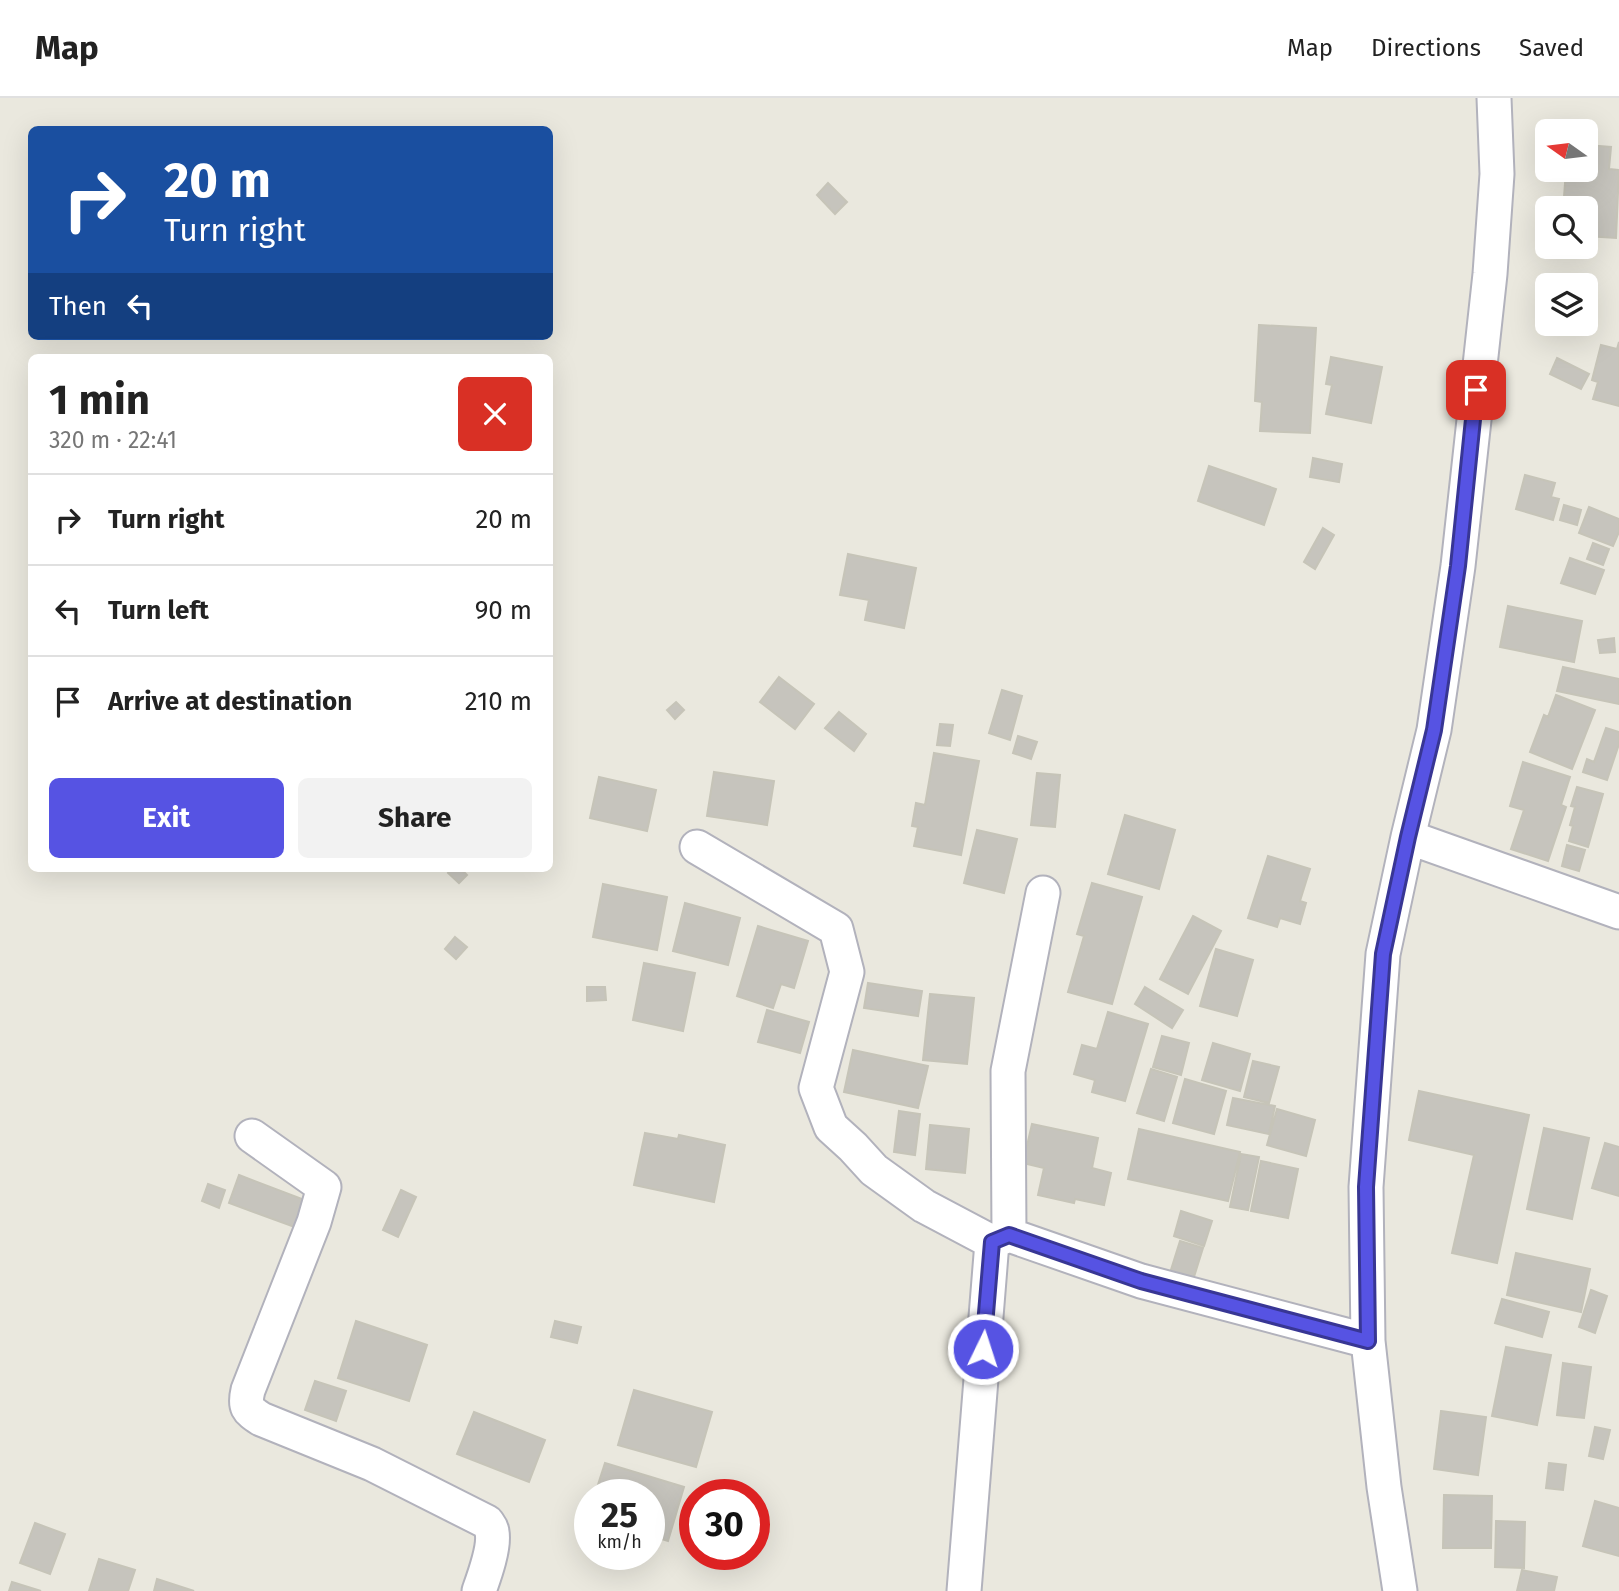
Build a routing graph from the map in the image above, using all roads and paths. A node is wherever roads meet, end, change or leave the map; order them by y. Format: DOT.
graph roads {
  1 [pos="1494,98"];
  2 [pos="1408,837"];
  3 [pos="698,847"];
  4 [pos="1043,893"];
  5 [pos="1619,912"];
  6 [pos="252,1136"];
  7 [pos="1001,1239"];
  8 [pos="1368,1341"];
  9 [pos="479,1591"];
  10 [pos="964,1591"];
  11 [pos="1400,1591"];
  1 -- 2 [label="street"];
  2 -- 5 [label="street"];
  2 -- 8 [label="street"];
  3 -- 7 [label="street"];
  4 -- 7 [label="street"];
  6 -- 9 [label="street"];
  7 -- 8 [label="street"];
  7 -- 10 [label="street"];
  8 -- 11 [label="street"];
}
